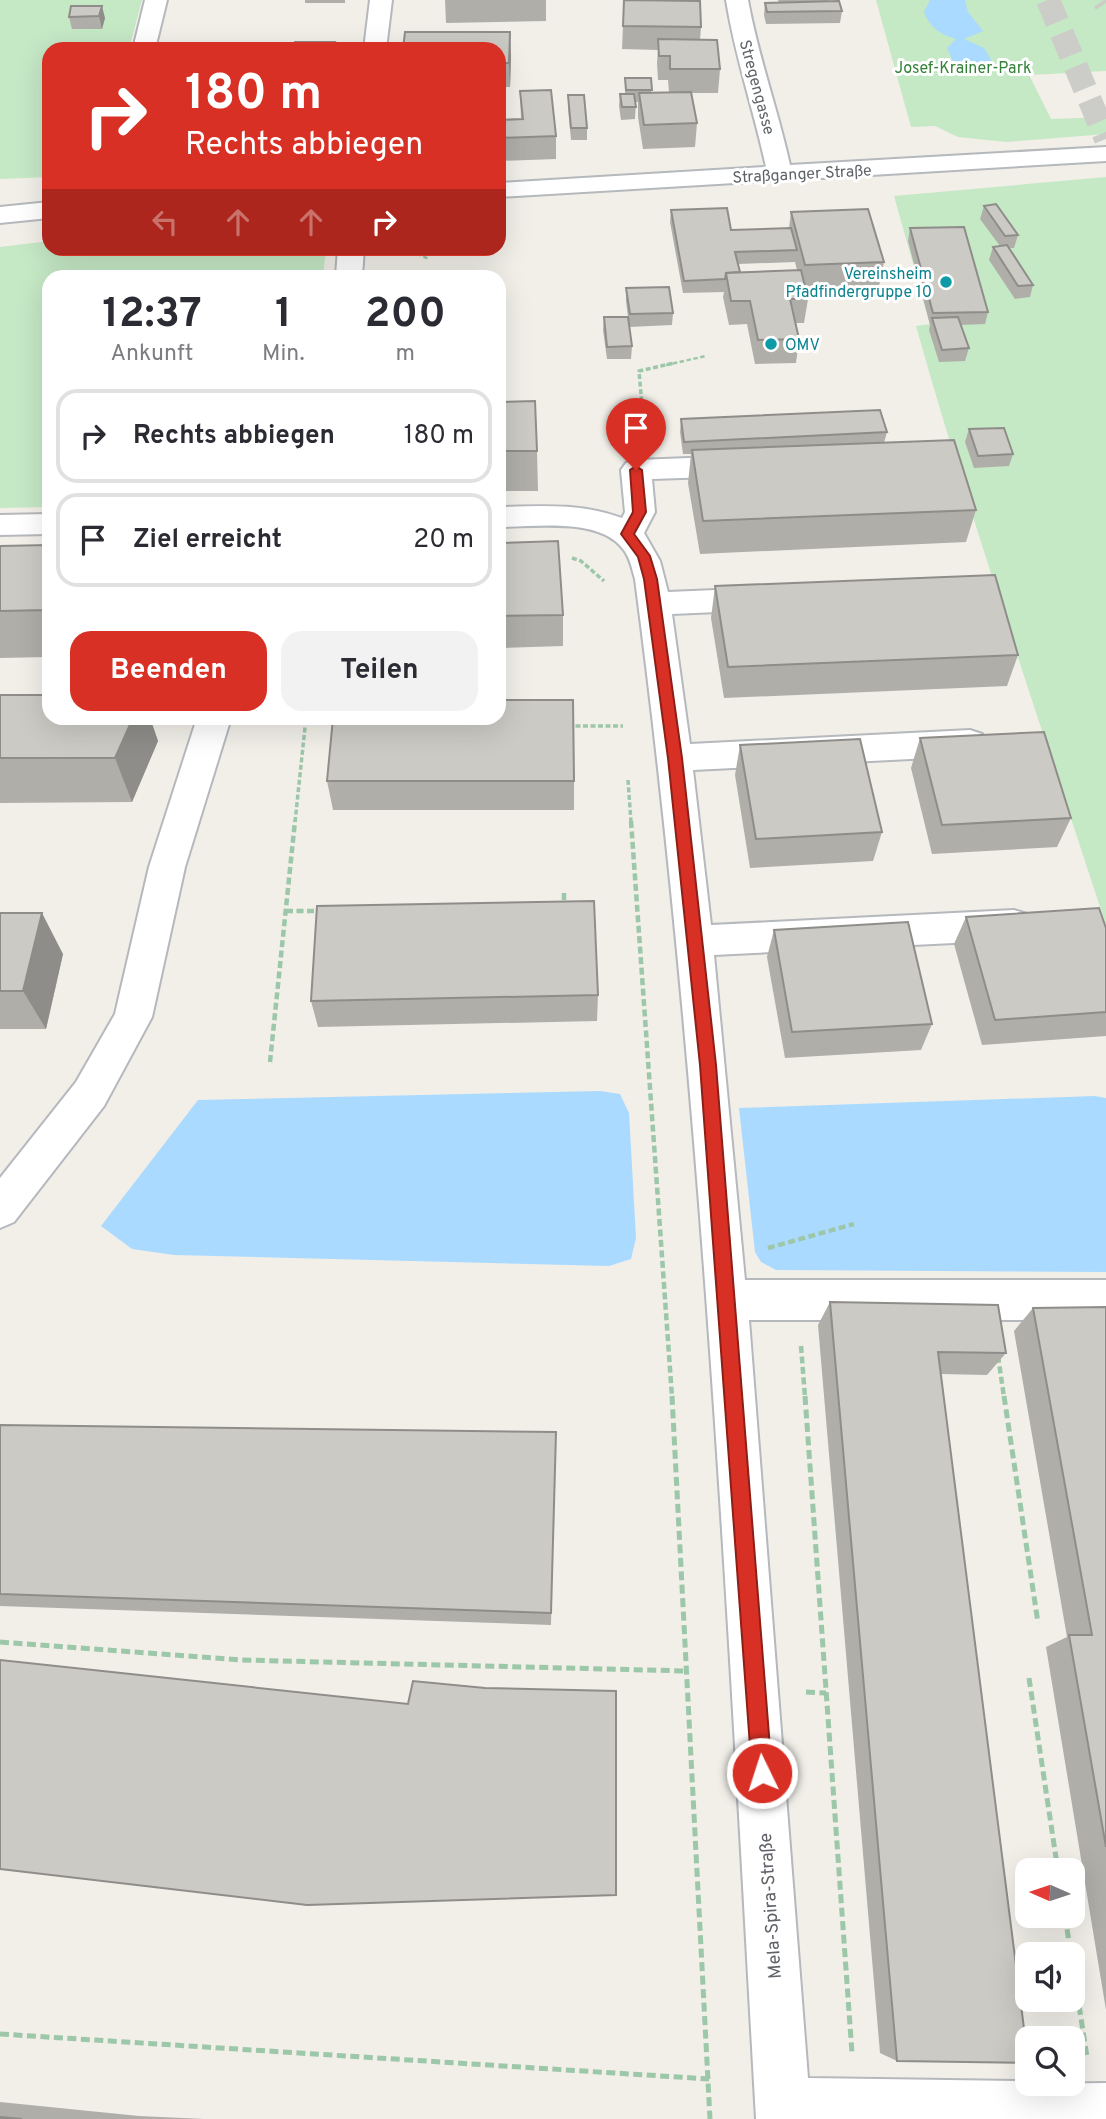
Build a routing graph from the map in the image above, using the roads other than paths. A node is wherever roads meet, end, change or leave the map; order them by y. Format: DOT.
graph roads {
  1 [pos="156,0"];
  2 [pos="381,0"];
  3 [pos="737,0"];
  4 [pos="146,42"];
  5 [pos="376,42"];
  6 [pos="1106,154"];
  7 [pos="780,174"];
  8 [pos="506,190"];
  9 [pos="42,211"];
  10 [pos="0,215"];
  11 [pos="771,465"];
  12 [pos="506,517"];
  13 [pos="42,524"];
  14 [pos="0,525"];
  15 [pos="628,534"];
  16 [pos="792,597"];
  17 [pos="654,604"];
  18 [pos="212,725"];
  19 [pos="1003,741"];
  20 [pos="675,758"];
  21 [pos="1048,924"];
  22 [pos="694,941"];
  23 [pos="0,1209"];
  24 [pos="727,1300"];
  25 [pos="1106,1300"];
  26 [pos="1100,2110"];
  27 [pos="783,2112"];
  1 -- 4 [label="street"];
  2 -- 5 [label="street"];
  3 -- 7 [label="street, Stregengasse"];
  6 -- 7 [label="street, Straßganger Straße"];
  7 -- 8 [label="street, Straßganger Straße"];
  9 -- 10 [label="street"];
  11 -- 15 [label="street"];
  12 -- 15 [label="street"];
  13 -- 14 [label="street"];
  15 -- 17 [label="street, Mela-Spira-Straße"];
  16 -- 17 [label="street"];
  17 -- 20 [label="street, Mela-Spira-Straße"];
  18 -- 23 [label="street"];
  19 -- 20 [label="street"];
  20 -- 22 [label="street, Mela-Spira-Straße"];
  21 -- 22 [label="street"];
  22 -- 24 [label="street, Mela-Spira-Straße"];
  24 -- 25 [label="street"];
  24 -- 27 [label="street, Mela-Spira-Straße"];
  26 -- 27 [label="street"];
}
